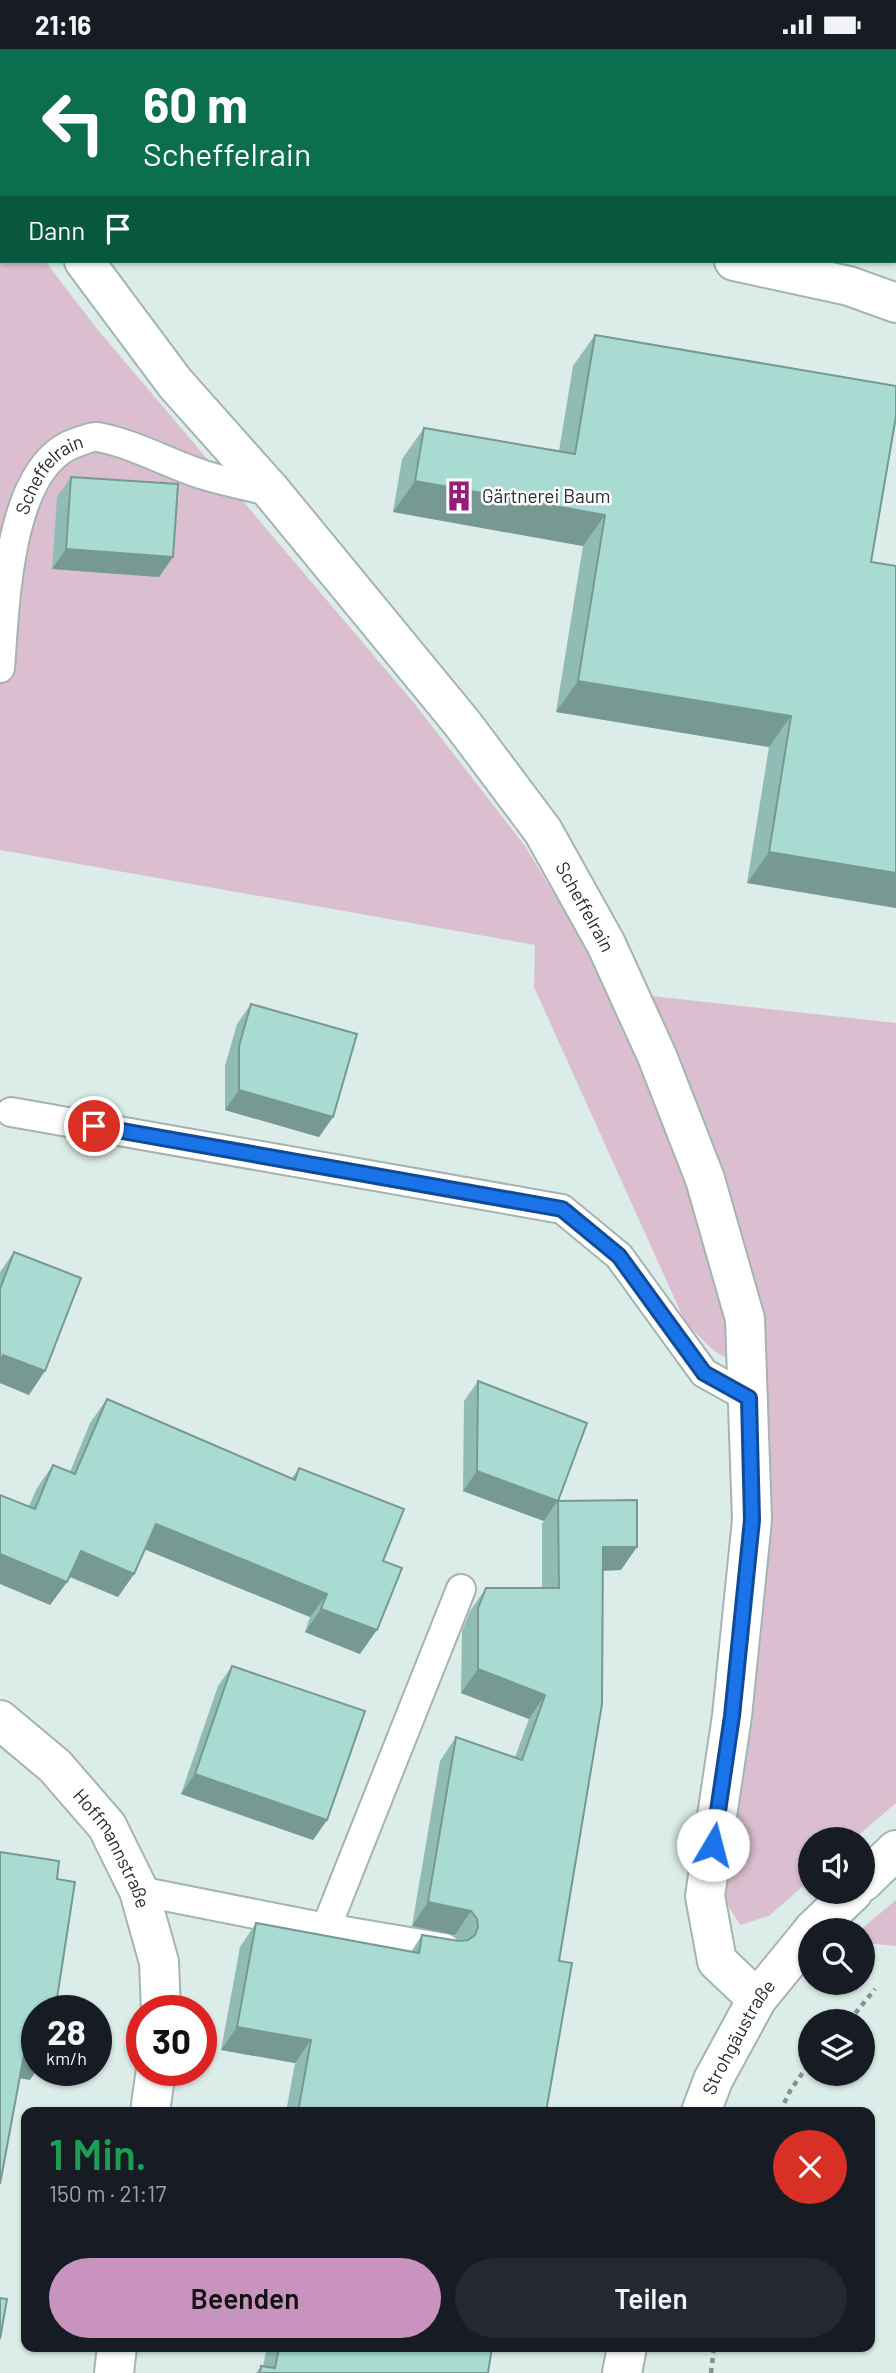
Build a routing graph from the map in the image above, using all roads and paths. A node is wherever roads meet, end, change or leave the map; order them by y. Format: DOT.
graph roads {
  1 [pos="85,263"];
  2 [pos="743,263"];
  3 [pos="896,303"];
  4 [pos="272,492"];
  5 [pos="0,668"];
  6 [pos="11,1112"];
  7 [pos="749,1398"];
  8 [pos="461,1589"];
  9 [pos="0,1720"];
  10 [pos="896,1850"];
  11 [pos="875,1870"];
  12 [pos="139,1891"];
  13 [pos="841,1904"];
  14 [pos="826,1918"];
  15 [pos="326,1929"];
  16 [pos="445,1948"];
  17 [pos="798,1949"];
  18 [pos="161,1995"];
  19 [pos="870,1995"];
  20 [pos="757,1999"];
  21 [pos="859,2009"];
  22 [pos="798,2079"];
  23 [pos="154,2086"];
  24 [pos="151,2107"];
  25 [pos="703,2107"];
  26 [pos="782,2107"];
  27 [pos="116,2352"];
  28 [pos="626,2352"];
  29 [pos="713,2352"];
  30 [pos="114,2373"];
  31 [pos="622,2373"];
  32 [pos="711,2373"];
  1 -- 4 [label="street, Scheffelrain"];
  2 -- 3 [label="street"];
  4 -- 5 [label="lane, Scheffelrain"];
  4 -- 7 [label="street, Scheffelrain"];
  6 -- 7 [label="lane"];
  7 -- 20 [label="street, Scheffelrain"];
  8 -- 15 [label="lane"];
  9 -- 12 [label="street, Hoffmannstraße"];
  10 -- 11 [label="street"];
  12 -- 15 [label="lane"];
  12 -- 18 [label="street, Hoffmannstraße"];
  13 -- 14 [label="street, Strohgäustraße"];
  15 -- 16 [label="lane"];
  17 -- 20 [label="street, Strohgäustraße"];
  19 -- 21 [label="path"];
  20 -- 25 [label="street, Strohgäustraße"];
  22 -- 26 [label="path"];
  23 -- 24 [label="street"];
  27 -- 30 [label="street"];
  28 -- 31 [label="street"];
  29 -- 32 [label="path"];
}
